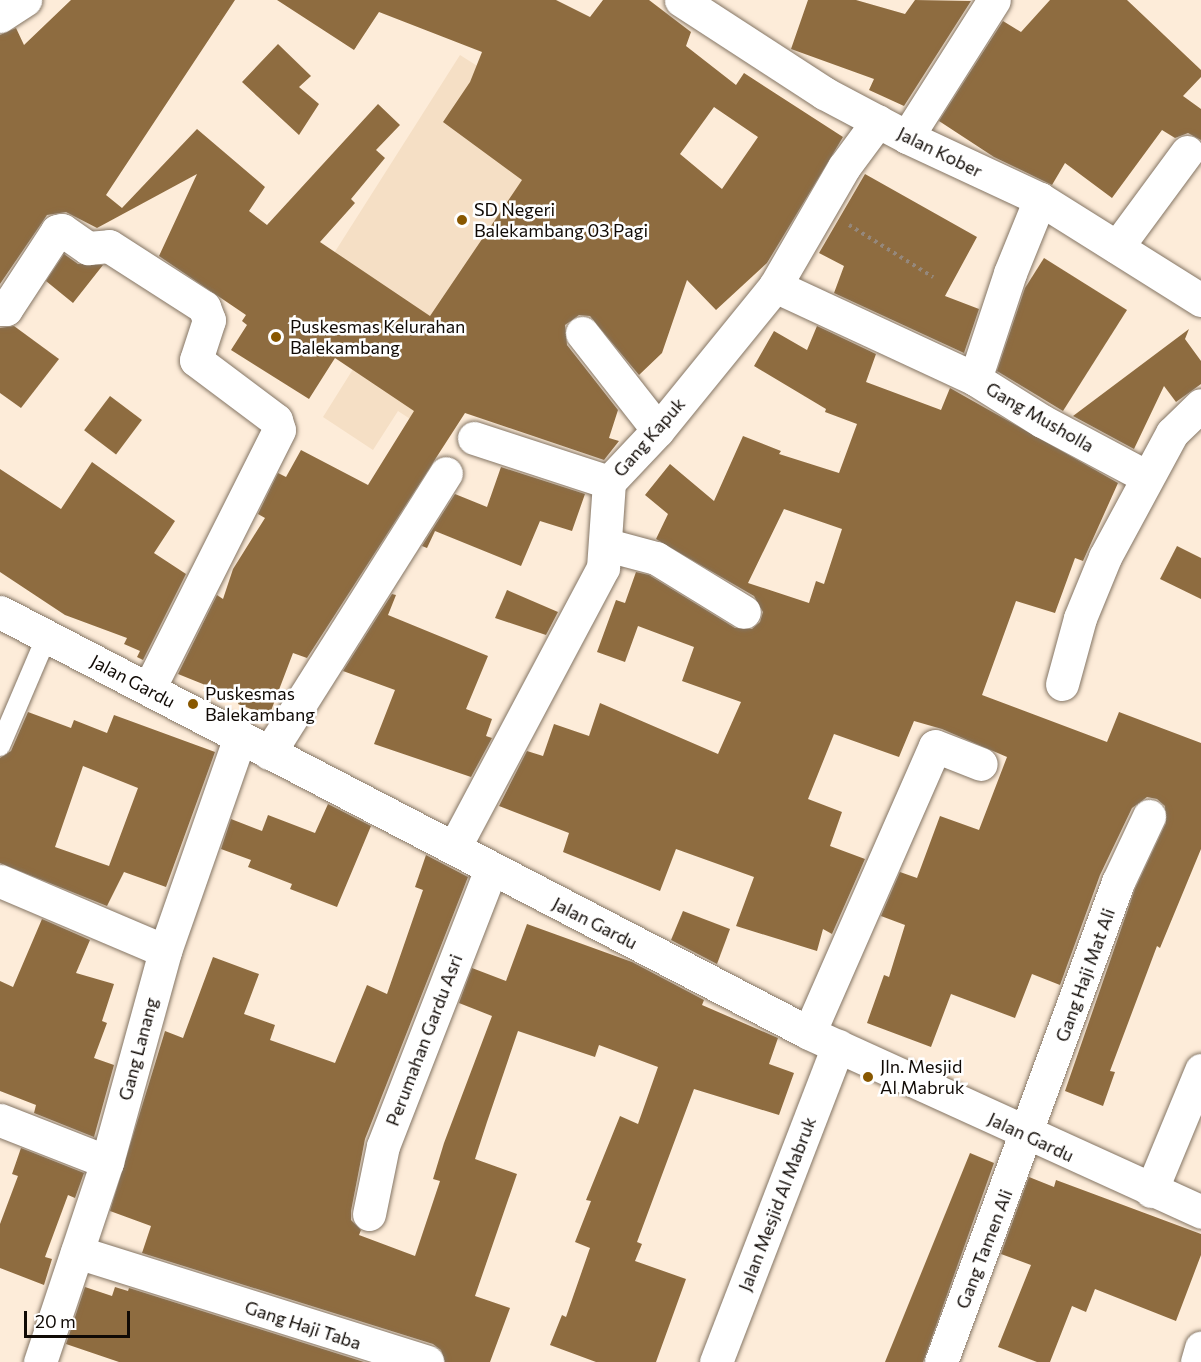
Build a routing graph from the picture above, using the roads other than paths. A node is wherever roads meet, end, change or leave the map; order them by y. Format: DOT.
graph roads {
  1 [pos="26,0"];
  2 [pos="681,0"];
  3 [pos="994,0"];
  4 [pos="0,16"];
  5 [pos="878,121"];
  6 [pos="907,137"];
  7 [pos="1187,152"];
  8 [pos="1040,199"];
  9 [pos="1117,247"];
  10 [pos="12,275"];
  11 [pos="775,286"];
  12 [pos="1201,300"];
  13 [pos="0,309"];
  14 [pos="582,333"];
  15 [pos="975,379"];
  16 [pos="1201,405"];
  17 [pos="658,430"];
  18 [pos="474,438"];
  19 [pos="446,473"];
  20 [pos="1147,477"];
  21 [pos="609,482"];
  22 [pos="607,546"];
  23 [pos="0,612"];
  24 [pos="744,612"];
  25 [pos="47,636"];
  26 [pos="1062,684"];
  27 [pos="149,689"];
  28 [pos="240,737"];
  29 [pos="0,746"];
  30 [pos="269,753"];
  31 [pos="981,764"];
  32 [pos="1149,816"];
  33 [pos="454,848"];
  34 [pos="491,869"];
  35 [pos="0,881"];
  36 [pos="165,951"];
  37 [pos="809,1033"];
  38 [pos="838,1046"];
  39 [pos="1201,1070"];
  40 [pos="0,1120"];
  41 [pos="1026,1136"];
  42 [pos="107,1162"];
  43 [pos="1151,1191"];
  44 [pos="1201,1212"];
  45 [pos="369,1214"];
  46 [pos="77,1252"];
  47 [pos="1201,1348"];
  48 [pos="40,1362"];
  49 [pos="427,1362"];
  50 [pos="716,1362"];
  51 [pos="941,1362"];
  52 [pos="1197,1362"];
  1 -- 4 [label="street"];
  2 -- 5 [label="street, Jalan Kober"];
  3 -- 6 [label="street"];
  5 -- 6 [label="street, Jalan Kober"];
  5 -- 11 [label="street, Gang Kapuk"];
  6 -- 8 [label="street, Jalan Kober"];
  7 -- 9 [label="street"];
  8 -- 9 [label="street, Jalan Kober"];
  8 -- 15 [label="street, Gang Musholla"];
  9 -- 12 [label="street, Jalan Kober"];
  10 -- 13 [label="street"];
  10 -- 27 [label="street"];
  11 -- 15 [label="street"];
  11 -- 17 [label="street, Gang Kapuk"];
  14 -- 17 [label="street"];
  15 -- 20 [label="street, Gang Musholla"];
  16 -- 20 [label="street"];
  17 -- 21 [label="street, Gang Kapuk"];
  18 -- 21 [label="street"];
  19 -- 30 [label="street"];
  20 -- 26 [label="street"];
  21 -- 22 [label="street, Gang Kapuk"];
  22 -- 24 [label="street"];
  22 -- 33 [label="street, Gang Kapuk"];
  23 -- 25 [label="street, Jalan Gardu"];
  25 -- 27 [label="street, Jalan Gardu"];
  25 -- 29 [label="lane"];
  27 -- 28 [label="street, Jalan Gardu"];
  28 -- 30 [label="street, Jalan Gardu"];
  28 -- 36 [label="street, Gang Lanang"];
  30 -- 33 [label="street, Jalan Gardu"];
  31 -- 37 [label="street"];
  32 -- 41 [label="street, Gang Haji Mat Ali"];
  33 -- 34 [label="street, Jalan Gardu"];
  34 -- 37 [label="street, Jalan Gardu"];
  34 -- 45 [label="street, Perumahan Gardu Asri"];
  35 -- 36 [label="street"];
  36 -- 42 [label="street, Gang Lanang"];
  37 -- 38 [label="street, Jalan Gardu"];
  38 -- 41 [label="street, Jalan Gardu"];
  38 -- 50 [label="street, Jalan Mesjid Al Mabruk"];
  39 -- 43 [label="street"];
  40 -- 42 [label="street"];
  41 -- 43 [label="street, Jalan Gardu"];
  41 -- 51 [label="street, Gang Tamen Ali"];
  42 -- 46 [label="street, Gang Lanang"];
  43 -- 44 [label="street, Jalan Gardu"];
  46 -- 48 [label="street, Gang Lanang"];
  46 -- 49 [label="street, Gang Haji Taba"];
  47 -- 52 [label="street"];
}
